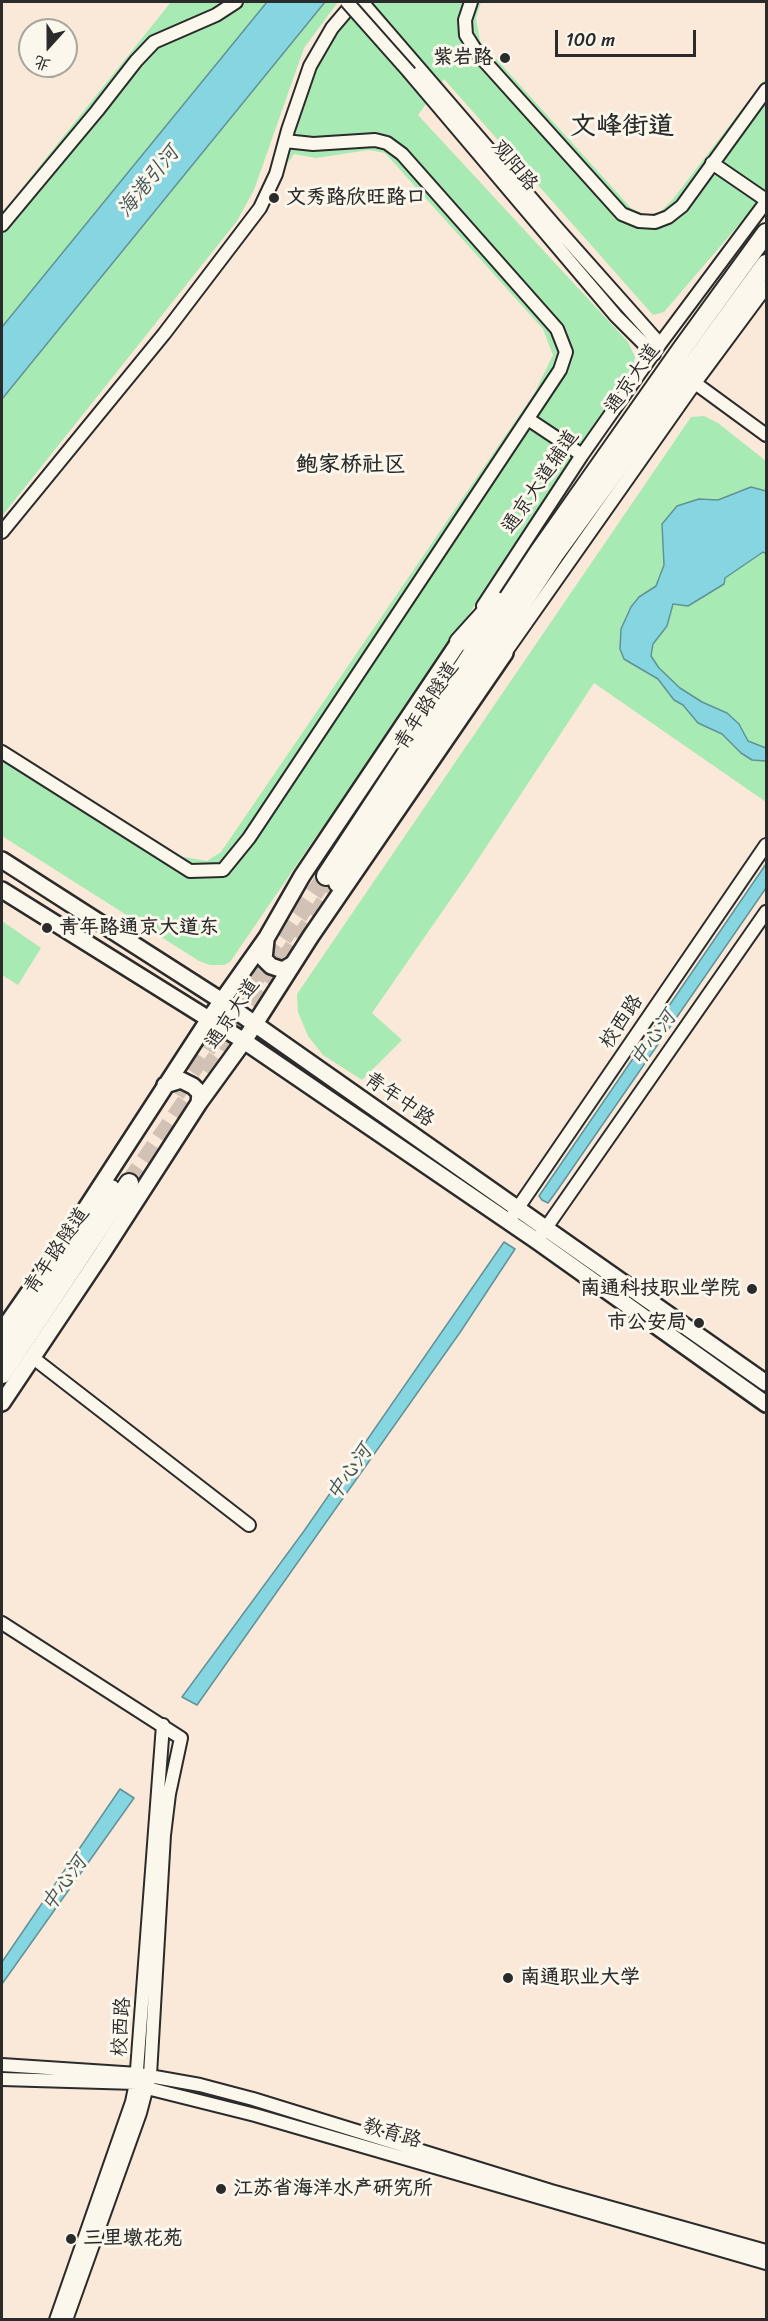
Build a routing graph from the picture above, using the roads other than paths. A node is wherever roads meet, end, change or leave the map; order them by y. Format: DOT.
graph roads {
  1 [pos="236,2"];
  2 [pos="347,2"];
  3 [pos="354,2"];
  4 [pos="362,2"];
  5 [pos="471,2"];
  6 [pos="414,69"];
  7 [pos="766,90"];
  8 [pos="285,141"];
  9 [pos="712,163"];
  10 [pos="766,201"];
  11 [pos="2,225"];
  12 [pos="766,233"];
  13 [pos="766,264"];
  14 [pos="766,287"];
  15 [pos="657,349"];
  16 [pos="695,383"];
  17 [pos="528,419"];
  18 [pos="766,435"];
  19 [pos="582,455"];
  20 [pos="2,532"];
  21 [pos="547,554"];
  22 [pos="459,642"];
  23 [pos="505,653"];
  24 [pos="2,752"];
  25 [pos="766,845"];
  26 [pos="2,860"];
  27 [pos="332,879"];
  28 [pos="2,890"];
  29 [pos="766,912"];
  30 [pos="267,937"];
  31 [pos="293,964"];
  32 [pos="222,1001"];
  33 [pos="209,1019"];
  34 [pos="255,1024"];
  35 [pos="244,1041"];
  36 [pos="165,1085"];
  37 [pos="199,1103"];
  38 [pos="513,1215"];
  39 [pos="541,1235"];
  40 [pos="2,1331"];
  41 [pos="2,1348"];
  42 [pos="32,1357"];
  43 [pos="2,1374"];
  44 [pos="766,1383"];
  45 [pos="2,1402"];
  46 [pos="766,1404"];
  47 [pos="249,1525"];
  48 [pos="2,1623"];
  49 [pos="163,1725"];
  50 [pos="2,2065"];
  51 [pos="2,2079"];
  52 [pos="143,2080"];
  53 [pos="550,2195"];
  54 [pos="766,2251"];
  55 [pos="766,2263"];
  56 [pos="56,2319"];
  57 [pos="66,2319"];
  1 -- 11 [label="street"];
  2 -- 6 [label="street, 观阳路, bridge"];
  3 -- 8 [label="street"];
  4 -- 6 [label="street, 观阳路"];
  5 -- 9 [label="street"];
  6 -- 15 [label="street, 观阳路"];
  7 -- 9 [label="street"];
  8 -- 17 [label="street"];
  8 -- 20 [label="street"];
  9 -- 10 [label="street"];
  10 -- 15 [label="street, 通京大道辅道"];
  12 -- 21 [label="highway, 通京大道"];
  13 -- 21 [label="highway, 通京大道"];
  14 -- 16 [label="street"];
  15 -- 19 [label="street, 通京大道辅道"];
  16 -- 18 [label="street"];
  16 -- 23 [label="street"];
  17 -- 19 [label="street"];
  17 -- 24 [label="street"];
  19 -- 22 [label="street, 通京大道辅道"];
  21 -- 22 [label="highway"];
  21 -- 23 [label="highway"];
  21 -- 27 [label="highway, 青年路隧道"];
  22 -- 30 [label="main road, 通京大道"];
  23 -- 31 [label="main road, 通京大道"];
  25 -- 38 [label="street, 校西路"];
  26 -- 32 [label="main road, 青年中路"];
  28 -- 33 [label="main road, 青年中路"];
  29 -- 39 [label="street"];
  30 -- 31 [label="main road"];
  30 -- 32 [label="main road, 通京大道"];
  31 -- 34 [label="main road, 通京大道"];
  32 -- 33 [label="main road, 通京大道"];
  32 -- 34 [label="main road, 青年中路"];
  33 -- 35 [label="main road, 青年中路"];
  33 -- 36 [label="main road, 通京大道"];
  34 -- 35 [label="main road, 通京大道"];
  34 -- 38 [label="main road, 青年中路"];
  35 -- 37 [label="main road, 通京大道"];
  35 -- 38 [label="main road, 青年中路"];
  36 -- 37 [label="main road"];
  36 -- 40 [label="main road, 通京大道"];
  37 -- 42 [label="main road, 通京大道"];
  38 -- 39 [label="main road, 青年中路"];
  39 -- 44 [label="main road, 青年中路"];
  39 -- 46 [label="main road, 青年中路"];
  41 -- 43 [label="highway, 青年路隧道"];
  42 -- 45 [label="main road, 通京大道"];
  42 -- 47 [label="street"];
  48 -- 49 [label="street"];
  49 -- 52 [label="street, 校西路"];
  49 -- 52 [label="street, 校西路"];
  50 -- 52 [label="street, 教育路"];
  51 -- 52 [label="street, 教育路"];
  52 -- 53 [label="street, 教育路"];
  52 -- 56 [label="street, 校西路"];
  52 -- 57 [label="street, 校西路"];
  53 -- 54 [label="street, 教育路"];
  53 -- 55 [label="street, 教育路"];
}
